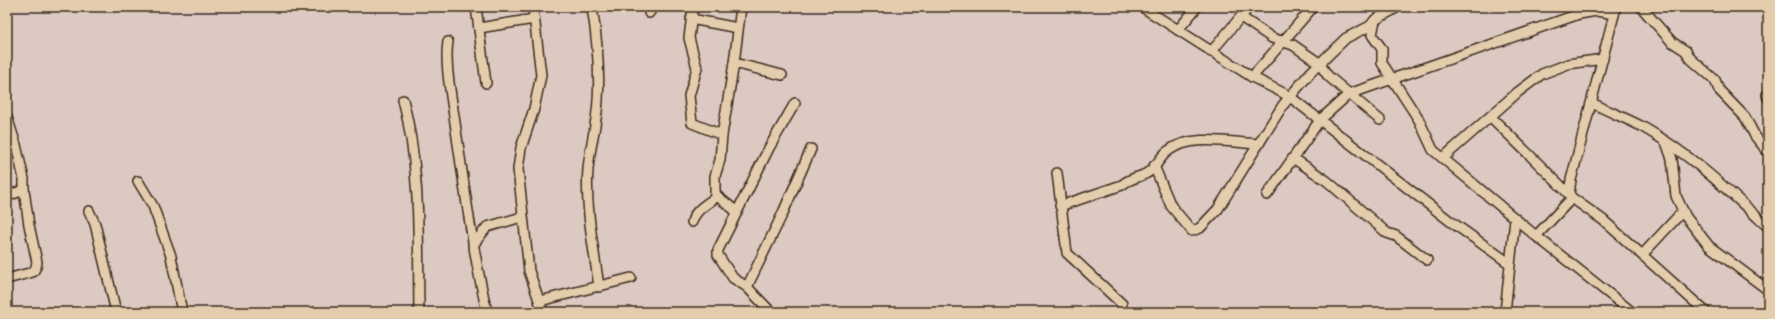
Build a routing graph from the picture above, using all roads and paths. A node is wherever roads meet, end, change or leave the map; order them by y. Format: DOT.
graph roads {
  1 [pos="476,7"];
  2 [pos="533,7"];
  3 [pos="592,7"];
  4 [pos="693,7"];
  5 [pos="741,7"];
  6 [pos="1142,7"];
  7 [pos="1197,7"];
  8 [pos="1249,7"];
  9 [pos="1313,7"];
  10 [pos="1641,7"];
  11 [pos="1394,8"];
  12 [pos="1615,10"];
  13 [pos="1241,17"];
  14 [pos="534,19"];
  15 [pos="691,19"];
  16 [pos="1375,20"];
  17 [pos="479,28"];
  18 [pos="738,28"];
  19 [pos="1178,30"];
  20 [pos="448,42"];
  21 [pos="1282,42"];
  22 [pos="1211,52"];
  23 [pos="1603,59"];
  24 [pos="734,63"];
  25 [pos="1319,63"];
  26 [pos="782,76"];
  27 [pos="1252,77"];
  28 [pos="1390,78"];
  29 [pos="486,83"];
  30 [pos="1349,94"];
  31 [pos="1289,96"];
  32 [pos="403,100"];
  33 [pos="795,103"];
  34 [pos="1592,103"];
  35 [pos="7,117"];
  36 [pos="1491,117"];
  37 [pos="1320,120"];
  38 [pos="1380,120"];
  39 [pos="722,135"];
  40 [pos="1666,142"];
  41 [pos="1259,144"];
  42 [pos="811,149"];
  43 [pos="1768,152"];
  44 [pos="1293,158"];
  45 [pos="1443,158"];
  46 [pos="1154,166"];
  47 [pos="1057,172"];
  48 [pos="138,181"];
  49 [pos="24,190"];
  50 [pos="1267,195"];
  51 [pos="7,196"];
  52 [pos="717,196"];
  53 [pos="1570,196"];
  54 [pos="1060,206"];
  55 [pos="89,211"];
  56 [pos="736,211"];
  57 [pos="1683,211"];
  58 [pos="522,216"];
  59 [pos="1515,219"];
  60 [pos="692,222"];
  61 [pos="1768,227"];
  62 [pos="1536,236"];
  63 [pos="472,245"];
  64 [pos="1642,254"];
  65 [pos="1427,260"];
  66 [pos="1509,263"];
  67 [pos="7,278"];
  68 [pos="631,278"];
  69 [pos="599,287"];
  70 [pos="747,287"];
  71 [pos="1768,290"];
  72 [pos="540,301"];
  73 [pos="1122,304"];
  74 [pos="116,312"];
  75 [pos="182,312"];
  76 [pos="419,312"];
  77 [pos="487,312"];
  78 [pos="543,312"];
  79 [pos="771,312"];
  80 [pos="1505,312"];
  81 [pos="1632,312"];
  82 [pos="1706,312"];
  1 -- 17 [label="street"];
  2 -- 14 [label="street"];
  3 -- 69 [label="street"];
  4 -- 15 [label="street"];
  5 -- 18 [label="street"];
  6 -- 19 [label="street"];
  7 -- 19 [label="street"];
  8 -- 13 [label="street"];
  9 -- 21 [label="street"];
  10 -- 43 [label="street"];
  11 -- 16 [label="street"];
  12 -- 23 [label="street"];
  12 -- 28 [label="street"];
  13 -- 21 [label="street"];
  13 -- 22 [label="street"];
  14 -- 17 [label="street"];
  14 -- 58 [label="street"];
  15 -- 18 [label="street"];
  15 -- 39 [label="street"];
  16 -- 25 [label="street"];
  16 -- 28 [label="street"];
  17 -- 29 [label="street"];
  18 -- 24 [label="street"];
  19 -- 22 [label="street"];
  20 -- 63 [label="street"];
  21 -- 25 [label="street"];
  21 -- 27 [label="street"];
  22 -- 27 [label="street"];
  23 -- 34 [label="street"];
  23 -- 36 [label="street"];
  24 -- 26 [label="street"];
  24 -- 39 [label="street"];
  25 -- 30 [label="street"];
  25 -- 31 [label="street"];
  27 -- 31 [label="street"];
  28 -- 30 [label="street"];
  28 -- 45 [label="street"];
  30 -- 37 [label="street"];
  30 -- 38 [label="street"];
  31 -- 37 [label="street"];
  31 -- 41 [label="street"];
  32 -- 76 [label="street"];
  33 -- 56 [label="street"];
  34 -- 40 [label="street"];
  34 -- 53 [label="street"];
  35 -- 49 [label="street"];
  36 -- 45 [label="street"];
  36 -- 53 [label="street"];
  37 -- 44 [label="street"];
  37 -- 66 [label="street"];
  39 -- 52 [label="street"];
  40 -- 57 [label="street"];
  40 -- 61 [label="street"];
  41 -- 46 [label="street"];
  41 -- 46 [label="street"];
  42 -- 70 [label="street"];
  44 -- 50 [label="street"];
  44 -- 65 [label="street"];
  45 -- 59 [label="street"];
  46 -- 54 [label="street"];
  47 -- 54 [label="street"];
  48 -- 75 [label="street"];
  49 -- 51 [label="street"];
  49 -- 67 [label="street"];
  52 -- 56 [label="street"];
  52 -- 60 [label="street"];
  53 -- 62 [label="street"];
  53 -- 64 [label="street"];
  54 -- 73 [label="street"];
  55 -- 74 [label="street"];
  56 -- 70 [label="street"];
  57 -- 64 [label="street"];
  57 -- 71 [label="street"];
  58 -- 63 [label="street"];
  58 -- 72 [label="street"];
  59 -- 62 [label="street"];
  59 -- 66 [label="street"];
  62 -- 81 [label="street"];
  63 -- 77 [label="street"];
  64 -- 82 [label="street"];
  66 -- 80 [label="street"];
  68 -- 69 [label="street"];
  69 -- 72 [label="street"];
  70 -- 79 [label="street"];
  72 -- 78 [label="street"];
}
